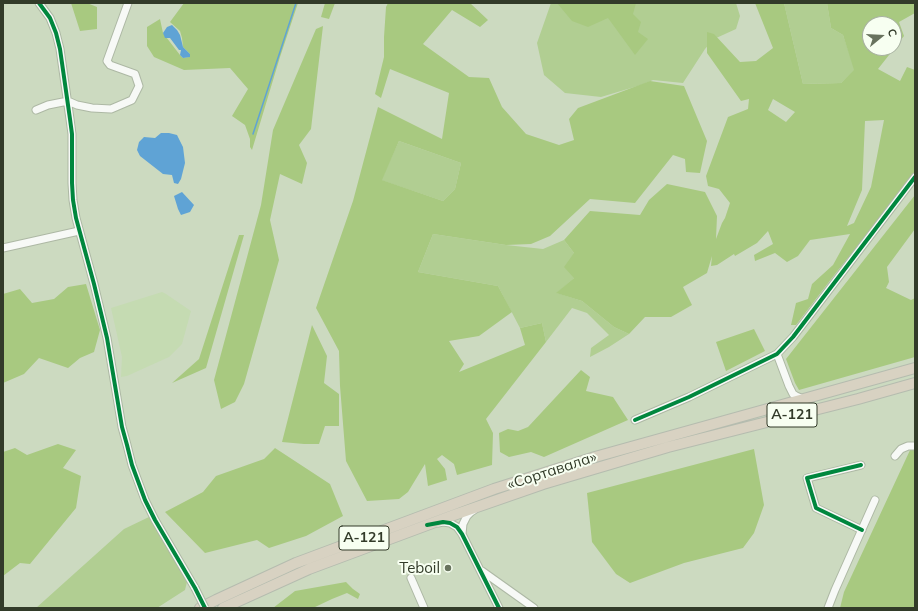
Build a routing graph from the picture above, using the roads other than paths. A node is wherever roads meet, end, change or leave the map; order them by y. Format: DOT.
graph roads {
  1 [pos="39,3"];
  2 [pos="128,3"];
  3 [pos="68,101"];
  4 [pos="36,110"];
  5 [pos="915,177"];
  6 [pos="79,231"];
  7 [pos="3,248"];
  8 [pos="778,354"];
  9 [pos="915,368"];
  10 [pos="915,383"];
  11 [pos="789,386"];
  12 [pos="803,399"];
  13 [pos="782,405"];
  14 [pos="635,420"];
  15 [pos="915,446"];
  16 [pos="895,456"];
  17 [pos="861,465"];
  18 [pos="876,500"];
  19 [pos="486,504"];
  20 [pos="427,525"];
  21 [pos="862,530"];
  22 [pos="462,534"];
  23 [pos="480,570"];
  24 [pos="411,578"];
  25 [pos="200,608"];
  26 [pos="204,608"];
  27 [pos="223,608"];
  28 [pos="424,608"];
  29 [pos="499,608"];
  30 [pos="534,608"];
  31 [pos="828,608"];
  1 -- 3 [label="street"];
  2 -- 3 [label="street"];
  3 -- 4 [label="street"];
  3 -- 6 [label="street"];
  5 -- 8 [label="street"];
  6 -- 7 [label="street"];
  6 -- 26 [label="street, bridge"];
  8 -- 11 [label="street"];
  8 -- 14 [label="street"];
  9 -- 12 [label="highway, «Сортавала» / А-121"];
  10 -- 19 [label="highway, «Сортавала» / А-121"];
  11 -- 12 [label="street"];
  11 -- 13 [label="street"];
  12 -- 13 [label="highway, «Сортавала» / А-121"];
  13 -- 25 [label="highway, «Сортавала» / А-121"];
  15 -- 16 [label="street"];
  17 -- 21 [label="street"];
  18 -- 21 [label="street"];
  19 -- 20 [label="highway, «Сортавала» / А-121"];
  19 -- 22 [label="street"];
  20 -- 22 [label="street"];
  20 -- 27 [label="highway, «Сортавала» / А-121"];
  21 -- 31 [label="street"];
  22 -- 23 [label="street"];
  23 -- 29 [label="street"];
  23 -- 30 [label="street"];
  24 -- 28 [label="street"];
}
